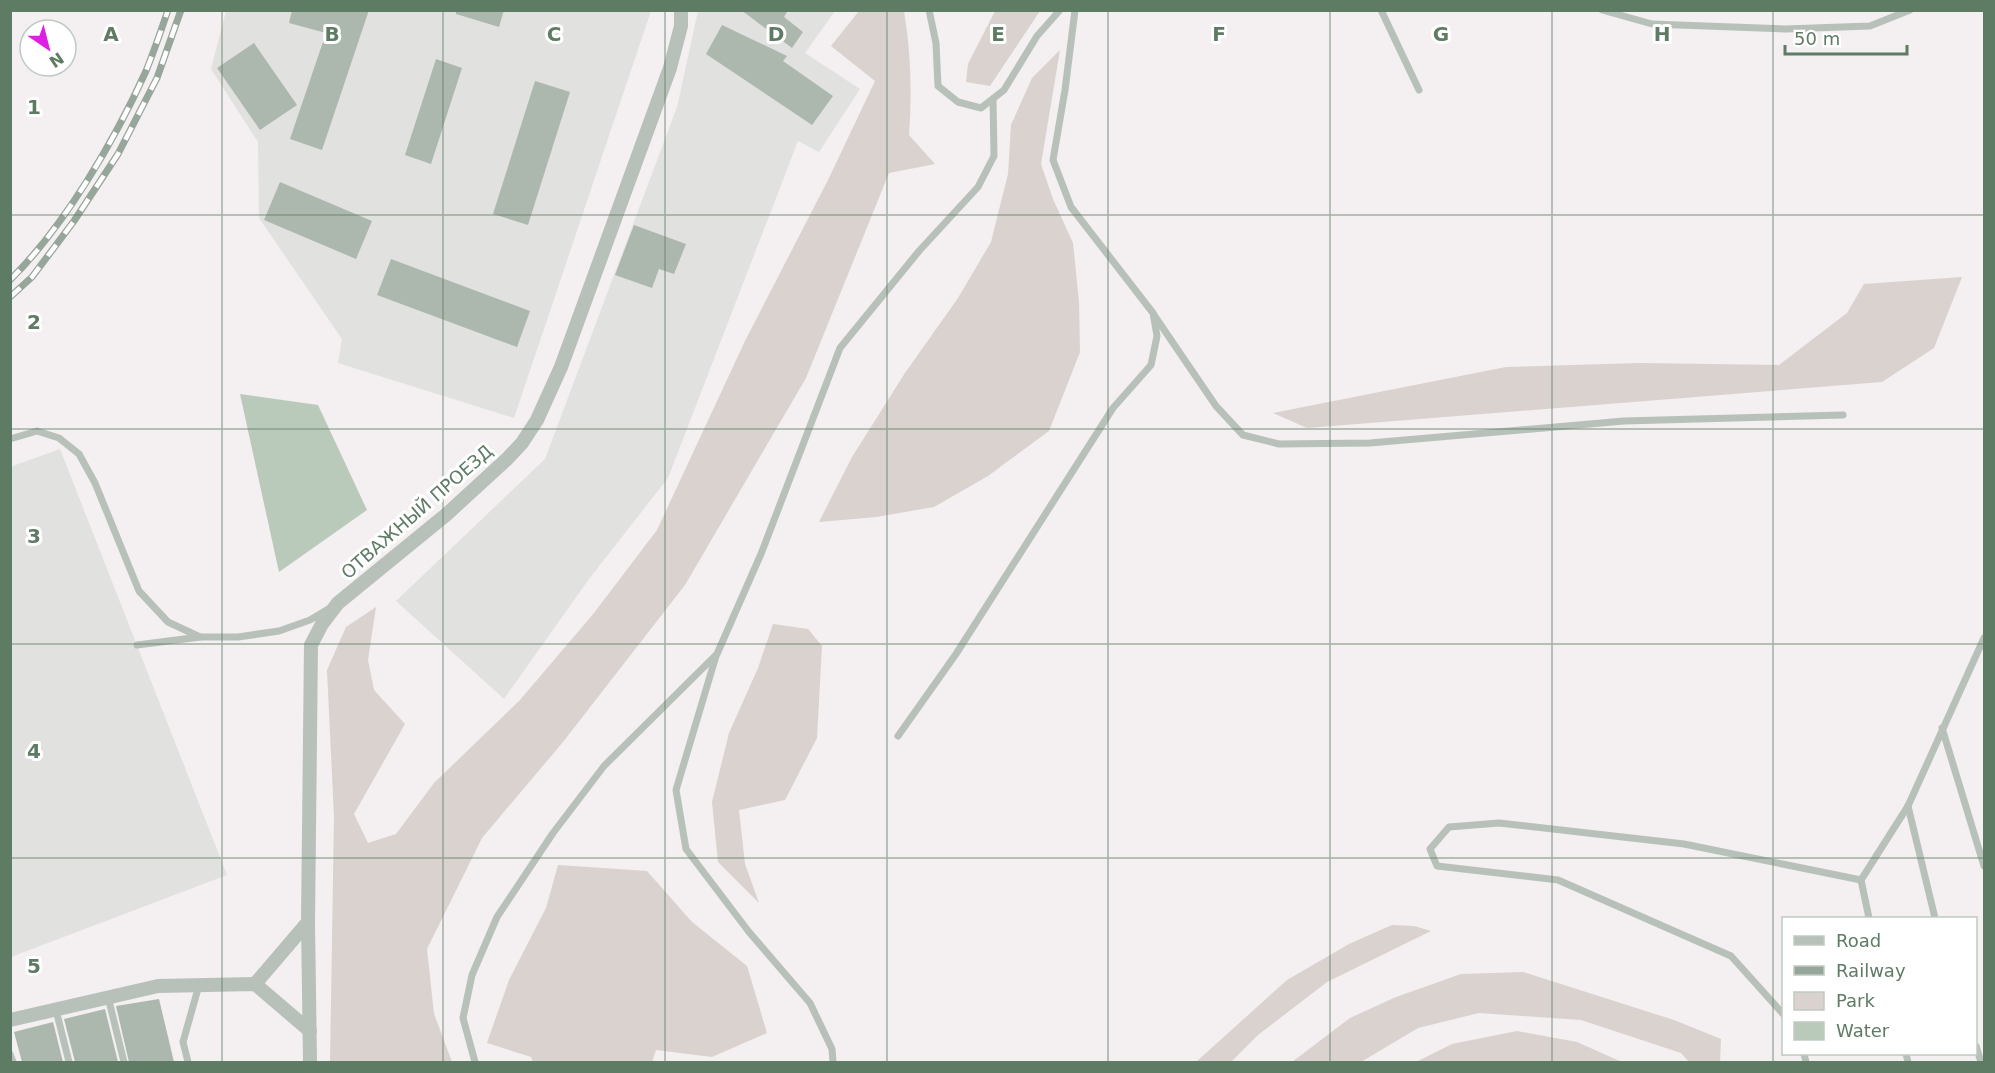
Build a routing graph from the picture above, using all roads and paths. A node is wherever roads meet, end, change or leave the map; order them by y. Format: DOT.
graph roads {
  1 [pos="681,10"];
  2 [pos="929,10"];
  3 [pos="1060,10"];
  4 [pos="1075,10"];
  5 [pos="1381,10"];
  6 [pos="1602,10"];
  7 [pos="1910,10"];
  8 [pos="1419,90"];
  9 [pos="993,99"];
  10 [pos="1153,313"];
  11 [pos="1843,415"];
  12 [pos="10,439"];
  13 [pos="338,603"];
  14 [pos="200,637"];
  15 [pos="1984,638"];
  16 [pos="137,645"];
  17 [pos="717,654"];
  18 [pos="1942,728"];
  19 [pos="898,736"];
  20 [pos="1908,806"];
  21 [pos="1984,866"];
  22 [pos="1861,880"];
  23 [pos="1869,917"];
  24 [pos="1935,917"];
  25 [pos="308,922"];
  26 [pos="255,984"];
  27 [pos="200,985"];
  28 [pos="108,997"];
  29 [pos="56,1010"];
  30 [pos="1782,1013"];
  31 [pos="10,1020"];
  32 [pos="310,1031"];
  33 [pos="10,1054"];
  34 [pos="13,1062"];
  35 [pos="69,1062"];
  36 [pos="124,1062"];
  37 [pos="188,1062"];
  38 [pos="310,1062"];
  39 [pos="475,1062"];
  40 [pos="833,1062"];
  1 -- 13 [label="street, ОТВАЖНЫЙ ПРОЕЗД"];
  2 -- 9 [label="lane"];
  3 -- 9 [label="lane"];
  4 -- 10 [label="lane"];
  5 -- 8 [label="lane"];
  6 -- 7 [label="lane"];
  9 -- 17 [label="lane"];
  10 -- 11 [label="lane"];
  10 -- 19 [label="lane"];
  12 -- 14 [label="lane"];
  13 -- 14 [label="lane"];
  13 -- 25 [label="street, ОТВАЖНЫЙ ПРОЕЗД"];
  14 -- 16 [label="lane"];
  15 -- 18 [label="lane"];
  17 -- 39 [label="lane"];
  17 -- 40 [label="lane"];
  18 -- 20 [label="lane"];
  18 -- 21 [label="lane"];
  20 -- 22 [label="lane"];
  20 -- 24 [label="lane"];
  22 -- 23 [label="lane"];
  22 -- 30 [label="lane"];
  25 -- 26 [label="street"];
  25 -- 32 [label="street, ОТВАЖНЫЙ ПРОЕЗД"];
  26 -- 27 [label="street"];
  26 -- 32 [label="street"];
  27 -- 28 [label="street"];
  27 -- 37 [label="lane"];
  28 -- 29 [label="street"];
  28 -- 36 [label="lane"];
  29 -- 31 [label="street"];
  29 -- 35 [label="lane"];
  32 -- 38 [label="street, ОТВАЖНЫЙ ПРОЕЗД"];
  33 -- 34 [label="lane"];
}
